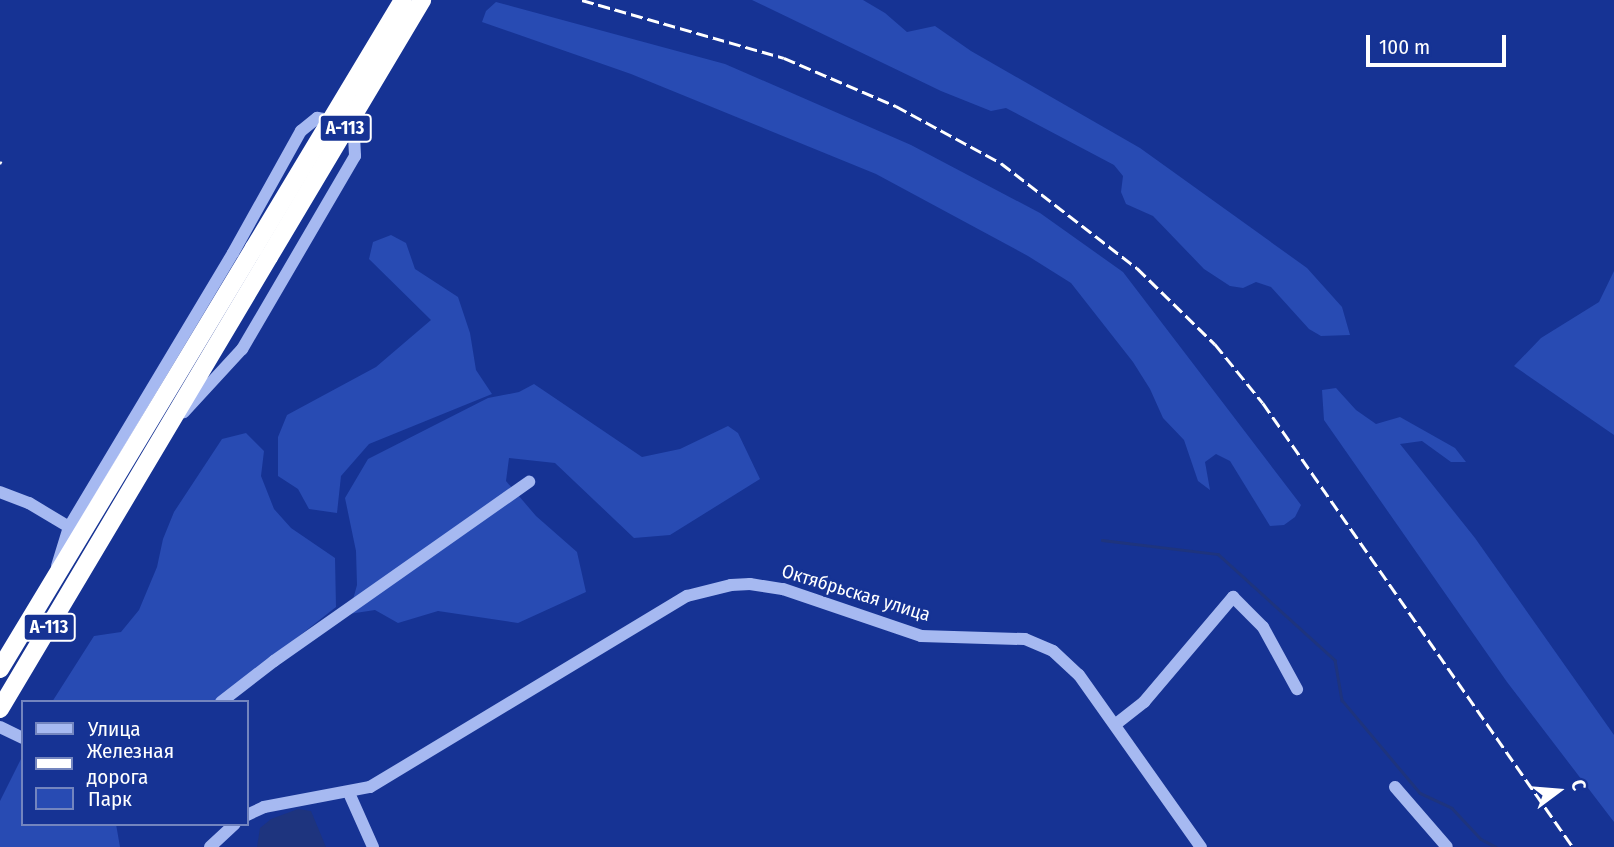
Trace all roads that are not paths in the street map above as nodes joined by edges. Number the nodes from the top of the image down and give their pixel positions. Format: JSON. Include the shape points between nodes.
{"nodes":[{"id":1,"x":403,"y":0,"type":"edge"},
{"id":2,"x":422,"y":0,"type":"edge"},
{"id":3,"x":262,"y":252,"type":"junction"},
{"id":4,"x":198,"y":343,"type":"junction"},
{"id":5,"x":150,"y":392,"type":"junction"},
{"id":6,"x":144,"y":466,"type":"junction"},
{"id":7,"x":529,"y":482,"type":"dead end"},
{"id":8,"x":0,"y":492,"type":"edge"},
{"id":9,"x":69,"y":527,"type":"junction"},
{"id":10,"x":51,"y":587,"type":"junction"},
{"id":11,"x":18,"y":640,"type":"junction"},
{"id":12,"x":0,"y":656,"type":"edge"},
{"id":13,"x":0,"y":669,"type":"edge"},
{"id":14,"x":1297,"y":689,"type":"dead end"},
{"id":15,"x":225,"y":700,"type":"edge"},
{"id":16,"x":0,"y":709,"type":"edge"},
{"id":17,"x":1116,"y":724,"type":"junction"},
{"id":18,"x":0,"y":727,"type":"edge"},
{"id":19,"x":21,"y":737,"type":"edge"},
{"id":20,"x":1395,"y":787,"type":"dead end"},
{"id":21,"x":349,"y":793,"type":"junction"},
{"id":22,"x":248,"y":815,"type":"edge"},
{"id":23,"x":233,"y":826,"type":"edge"},
{"id":24,"x":210,"y":847,"type":"edge"},
{"id":25,"x":373,"y":847,"type":"edge"},
{"id":26,"x":1201,"y":847,"type":"edge"},
{"id":27,"x":1447,"y":847,"type":"edge"}],
"edges":[{"from":1,"to":3,"type":"highway","number":"А-113","bridge":true},
{"from":2,"to":3,"type":"highway","number":"А-113","bridge":true},
{"from":3,"to":4,"type":"highway","number":"А-113"},
{"from":3,"to":6,"type":"highway","number":"А-113"},
{"from":4,"to":5,"type":"street"},
{"from":4,"to":10,"type":"highway","number":"А-113"},
{"from":5,"to":6,"type":"street","via":[[306,125],[323,117],[344,125],[356,143],[355,156],[256,328]]},
{"from":5,"to":9,"type":"street"},
{"from":6,"to":16,"type":"highway","number":"А-113"},
{"from":7,"to":15,"type":"street"},
{"from":8,"to":9,"type":"street"},
{"from":9,"to":10,"type":"street"},
{"from":10,"to":11,"type":"highway","number":"А-113"},
{"from":11,"to":12,"type":"highway"},
{"from":11,"to":13,"type":"highway","number":"А-113"},
{"from":14,"to":17,"type":"street","via":[[1263,627],[1233,597],[1144,702]]},
{"from":17,"to":21,"type":"street","name":"Октябрьская улица","via":[[1079,675],[1053,651],[1025,639],[921,636],[783,589],[730,585],[687,596],[370,787]]},
{"from":17,"to":26,"type":"street","name":"Октябрьская улица"},
{"from":18,"to":19,"type":"street"},
{"from":20,"to":27,"type":"street"},
{"from":21,"to":22,"type":"street","name":"Октябрьская улица","via":[[264,807]]},
{"from":21,"to":25,"type":"street"},
{"from":23,"to":24,"type":"street"}]}
